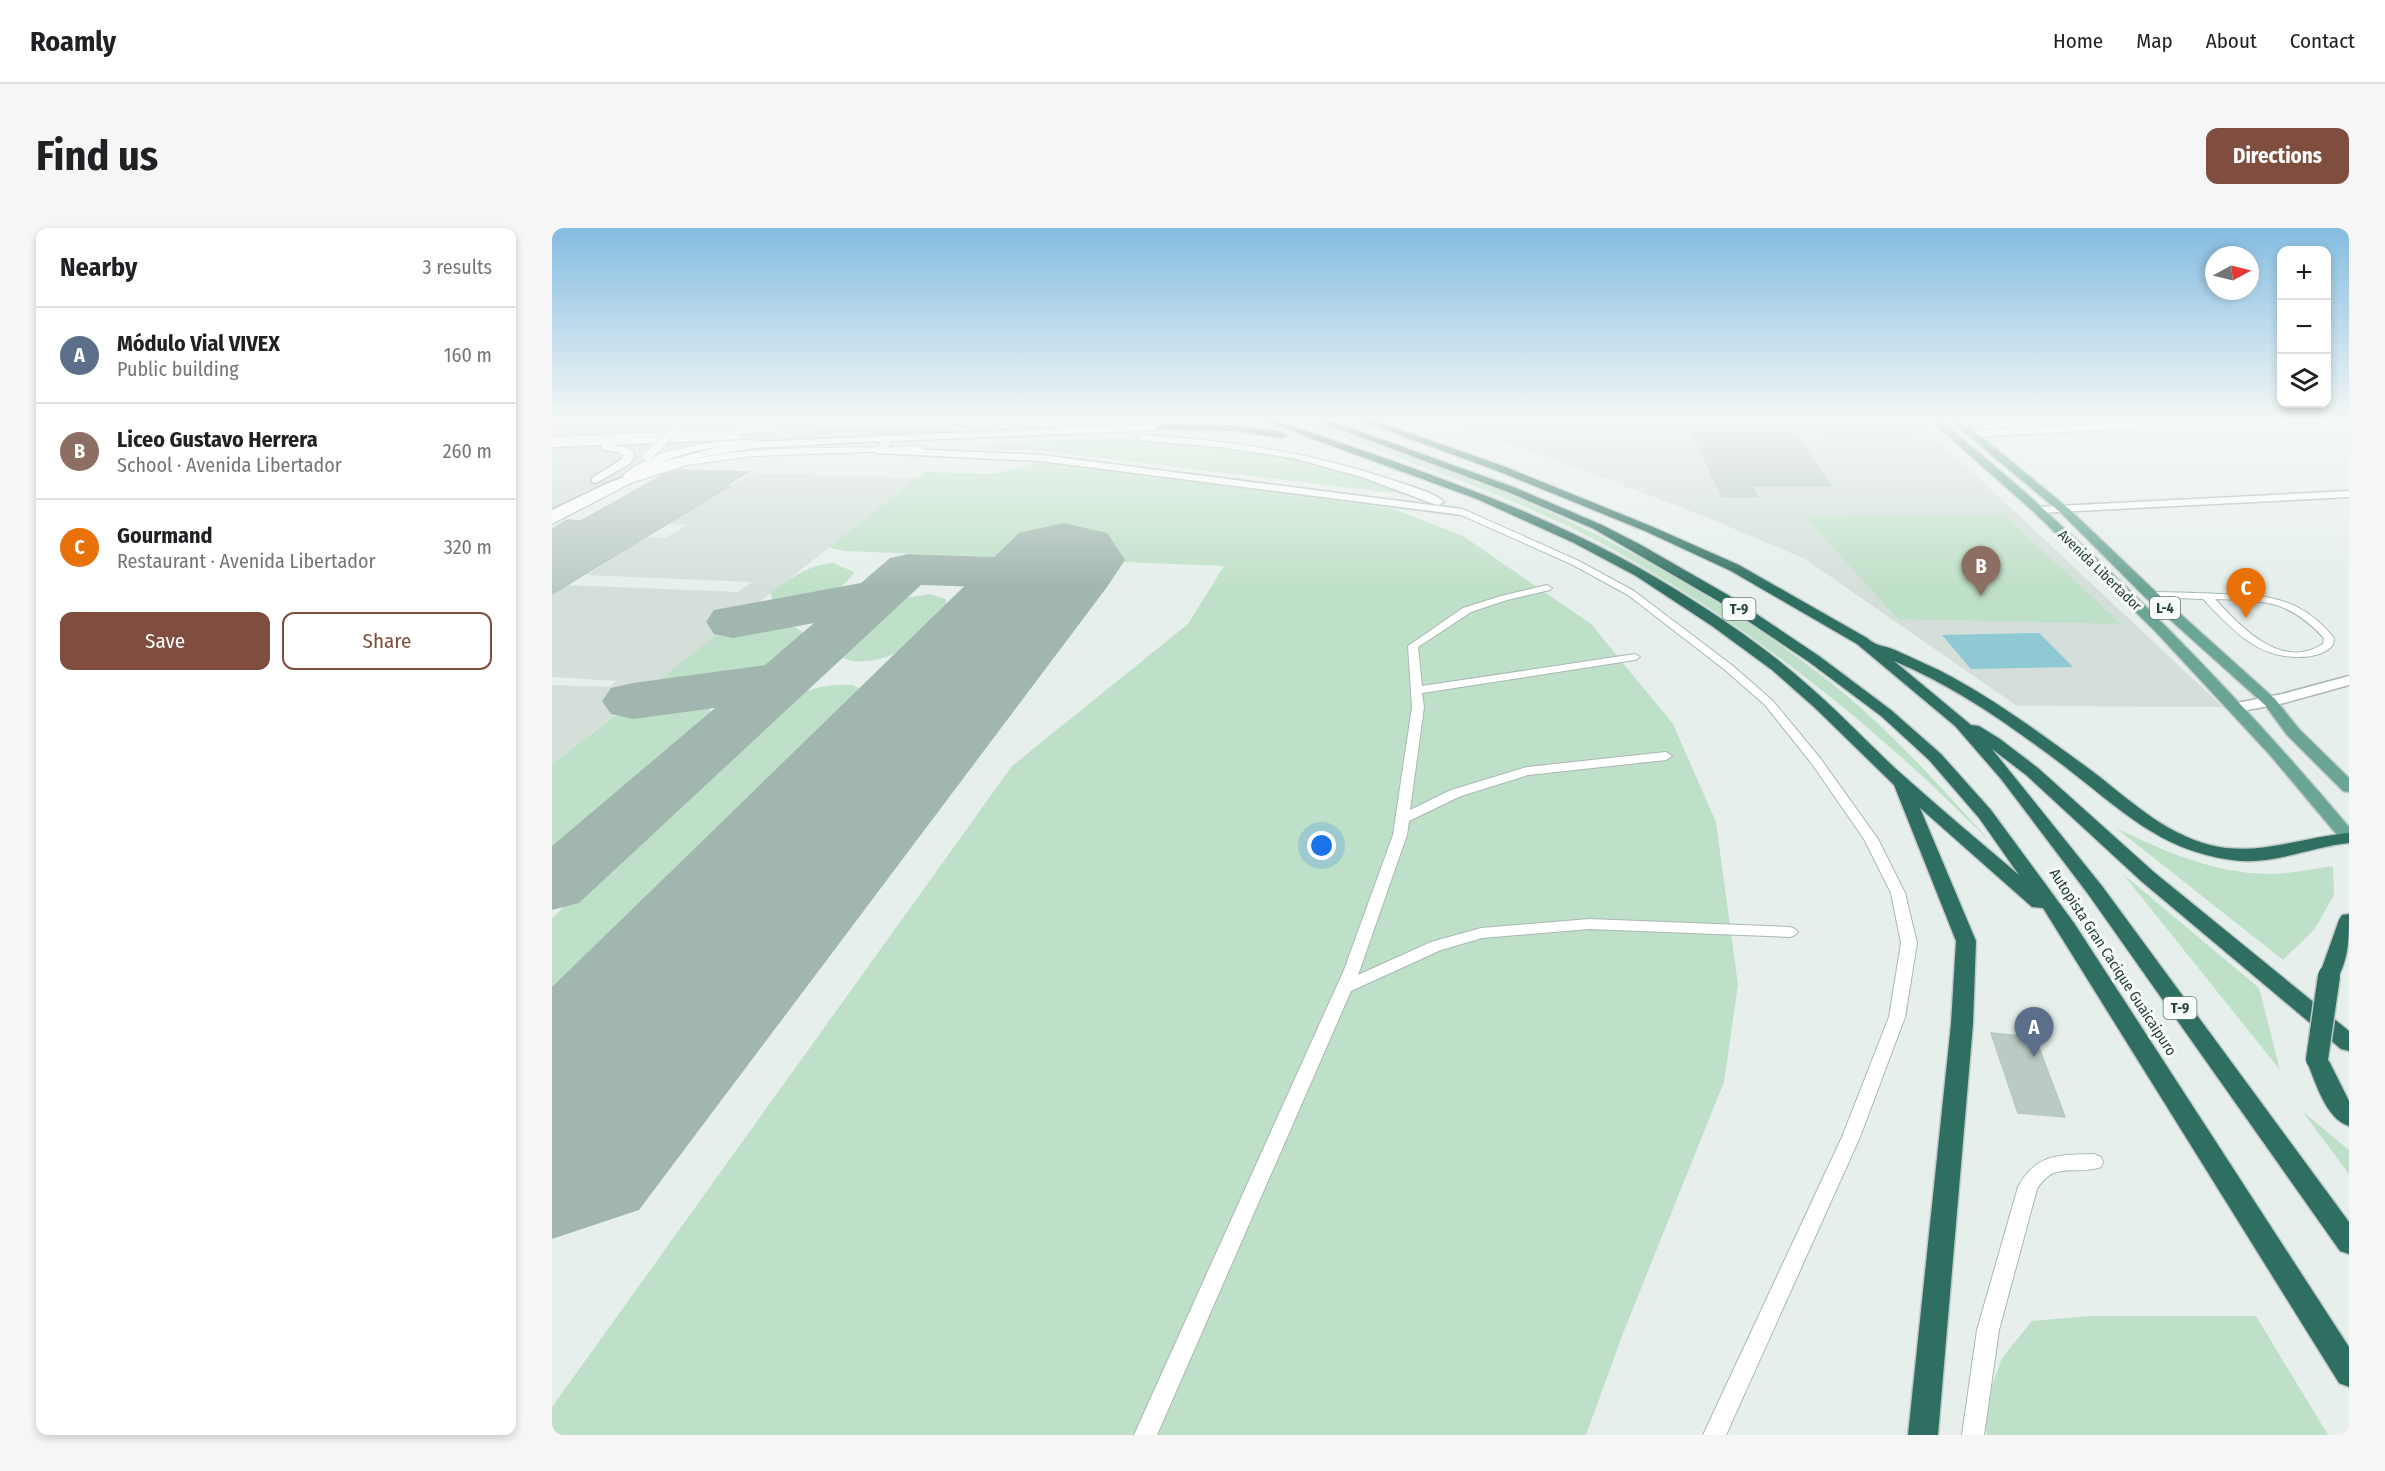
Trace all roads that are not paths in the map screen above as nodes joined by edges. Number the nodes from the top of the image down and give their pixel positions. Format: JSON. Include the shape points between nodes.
{"nodes":[{"id":1,"x":602,"y":476,"type":"edge"},
{"id":2,"x":627,"y":476,"type":"edge"},
{"id":3,"x":631,"y":476,"type":"edge"},
{"id":4,"x":644,"y":476,"type":"edge"},
{"id":5,"x":1189,"y":476,"type":"edge"},
{"id":6,"x":1374,"y":476,"type":"edge"},
{"id":7,"x":1427,"y":476,"type":"edge"},
{"id":8,"x":1474,"y":476,"type":"edge"},
{"id":9,"x":1520,"y":476,"type":"edge"},
{"id":10,"x":1999,"y":476,"type":"edge"},
{"id":11,"x":2022,"y":476,"type":"edge"},
{"id":12,"x":619,"y":481,"type":"junction"},
{"id":13,"x":2349,"y":494,"type":"edge"},
{"id":14,"x":552,"y":504,"type":"edge"},
{"id":15,"x":2038,"y":510,"type":"junction"},
{"id":16,"x":2064,"y":510,"type":"junction"},
{"id":17,"x":1462,"y":513,"type":"junction"},
{"id":18,"x":552,"y":515,"type":"edge"},
{"id":19,"x":552,"y":521,"type":"edge"},
{"id":20,"x":1547,"y":588,"type":"dead end"},
{"id":21,"x":2151,"y":595,"type":"junction"},
{"id":22,"x":2206,"y":596,"type":"junction"},
{"id":23,"x":1862,"y":641,"type":"junction"},
{"id":24,"x":1635,"y":657,"type":"dead end"},
{"id":25,"x":2349,"y":680,"type":"edge"},
{"id":26,"x":1417,"y":690,"type":"junction"},
{"id":27,"x":2270,"y":702,"type":"junction"},
{"id":28,"x":2237,"y":707,"type":"junction"},
{"id":29,"x":1961,"y":723,"type":"junction"},
{"id":30,"x":1666,"y":756,"type":"dead end"},
{"id":31,"x":1902,"y":783,"type":"junction"},
{"id":32,"x":2349,"y":787,"type":"edge"},
{"id":33,"x":1402,"y":819,"type":"junction"},
{"id":34,"x":2349,"y":838,"type":"edge"},
{"id":35,"x":2349,"y":920,"type":"edge"},
{"id":36,"x":2067,"y":928,"type":"junction"},
{"id":37,"x":1790,"y":932,"type":"dead end"},
{"id":38,"x":1345,"y":987,"type":"junction"},
{"id":39,"x":2296,"y":999,"type":"junction"},
{"id":40,"x":2349,"y":1031,"type":"edge"},
{"id":41,"x":2349,"y":1043,"type":"edge"},
{"id":42,"x":2349,"y":1117,"type":"edge"},
{"id":43,"x":2094,"y":1162,"type":"dead end"},
{"id":44,"x":2349,"y":1243,"type":"edge"},
{"id":45,"x":2349,"y":1373,"type":"edge"},
{"id":46,"x":1145,"y":1435,"type":"edge"},
{"id":47,"x":1714,"y":1435,"type":"edge"},
{"id":48,"x":1923,"y":1435,"type":"edge"},
{"id":49,"x":1973,"y":1435,"type":"edge"}],
"edges":[{"from":1,"to":14,"type":"street"},
{"from":2,"to":12,"type":"lane"},
{"from":3,"to":12,"type":"street"},
{"from":4,"to":19,"type":"lane"},
{"from":5,"to":17,"type":"street"},
{"from":6,"to":17,"type":"street"},
{"from":7,"to":31,"type":"highway","via":[[1542,523],[1670,591],[1791,678]]},
{"from":8,"to":36,"type":"highway","name":"Autopista Gran Cacique Guaicaipuro","number":"T-9","via":[[1598,527],[1723,598],[1886,714],[1935,757],[1984,814]]},
{"from":9,"to":23,"type":"highway","name":"Autopista Gran Cacique Guaicaipuro","number":"T-9","via":[[1735,568]]},
{"from":10,"to":15,"type":"main road","name":"Avenida Libertador","number":"L-4"},
{"from":11,"to":16,"type":"main road","name":"Avenida Libertador","number":"L-4"},
{"from":12,"to":18,"type":"street"},
{"from":13,"to":16,"type":"street"},
{"from":15,"to":16,"type":"street"},
{"from":15,"to":28,"type":"main road","name":"Avenida Libertador","number":"L-4"},
{"from":16,"to":21,"type":"main road","name":"Avenida Libertador","number":"L-4"},
{"from":17,"to":47,"type":"lane","via":[[1576,562],[1631,593],[1737,675],[1769,703],[1816,761],[1871,839],[1898,893],[1909,943],[1897,1017],[1851,1137]]},
{"from":20,"to":26,"type":"lane","via":[[1467,610],[1413,646]]},
{"from":21,"to":22,"type":"lane"},
{"from":21,"to":27,"type":"main road","name":"Avenida Libertador","number":"L-4"},
{"from":22,"to":22,"type":"lane","via":[[2251,642],[2266,650],[2283,655],[2310,654],[2328,645],[2329,638],[2313,621],[2287,604]]},
{"from":23,"to":29,"type":"highway","name":"Autopista Gran Cacique Guaicaipuro","number":"T-9"},
{"from":23,"to":34,"type":"highway","via":[[1931,672],[1976,698],[2071,764],[2146,824],[2191,847],[2262,856],[2288,852],[2324,839]]},
{"from":24,"to":26,"type":"lane"},
{"from":25,"to":27,"type":"street"},
{"from":26,"to":33,"type":"lane"},
{"from":27,"to":28,"type":"street"},
{"from":27,"to":32,"type":"main road","name":"Avenida Libertador","number":"L-4","via":[[2293,732]]},
{"from":28,"to":34,"type":"main road","name":"Avenida Libertador","number":"L-4"},
{"from":29,"to":39,"type":"highway","via":[[2028,766],[2120,853]]},
{"from":29,"to":44,"type":"highway","name":"Autopista Gran Cacique Guaicaipuro","number":"T-9","via":[[2007,775],[2095,890]]},
{"from":30,"to":33,"type":"lane","via":[[1527,771],[1456,793]]},
{"from":31,"to":36,"type":"highway"},
{"from":31,"to":48,"type":"highway","via":[[1966,942],[1962,1024]]},
{"from":33,"to":38,"type":"lane","via":[[1400,835]]},
{"from":35,"to":42,"type":"highway","bridge":true,"via":[[2329,976],[2317,1059],[2338,1104]]},
{"from":36,"to":45,"type":"highway","name":"Autopista Gran Cacique Guaicaipuro","number":"T-9"},
{"from":37,"to":38,"type":"lane","via":[[1589,924],[1481,933],[1436,946]]},
{"from":38,"to":46,"type":"lane"},
{"from":39,"to":40,"type":"highway"},
{"from":39,"to":41,"type":"highway"},
{"from":43,"to":49,"type":"lane","via":[[2049,1164],[2036,1172],[2028,1187],[1988,1330]]}]}
